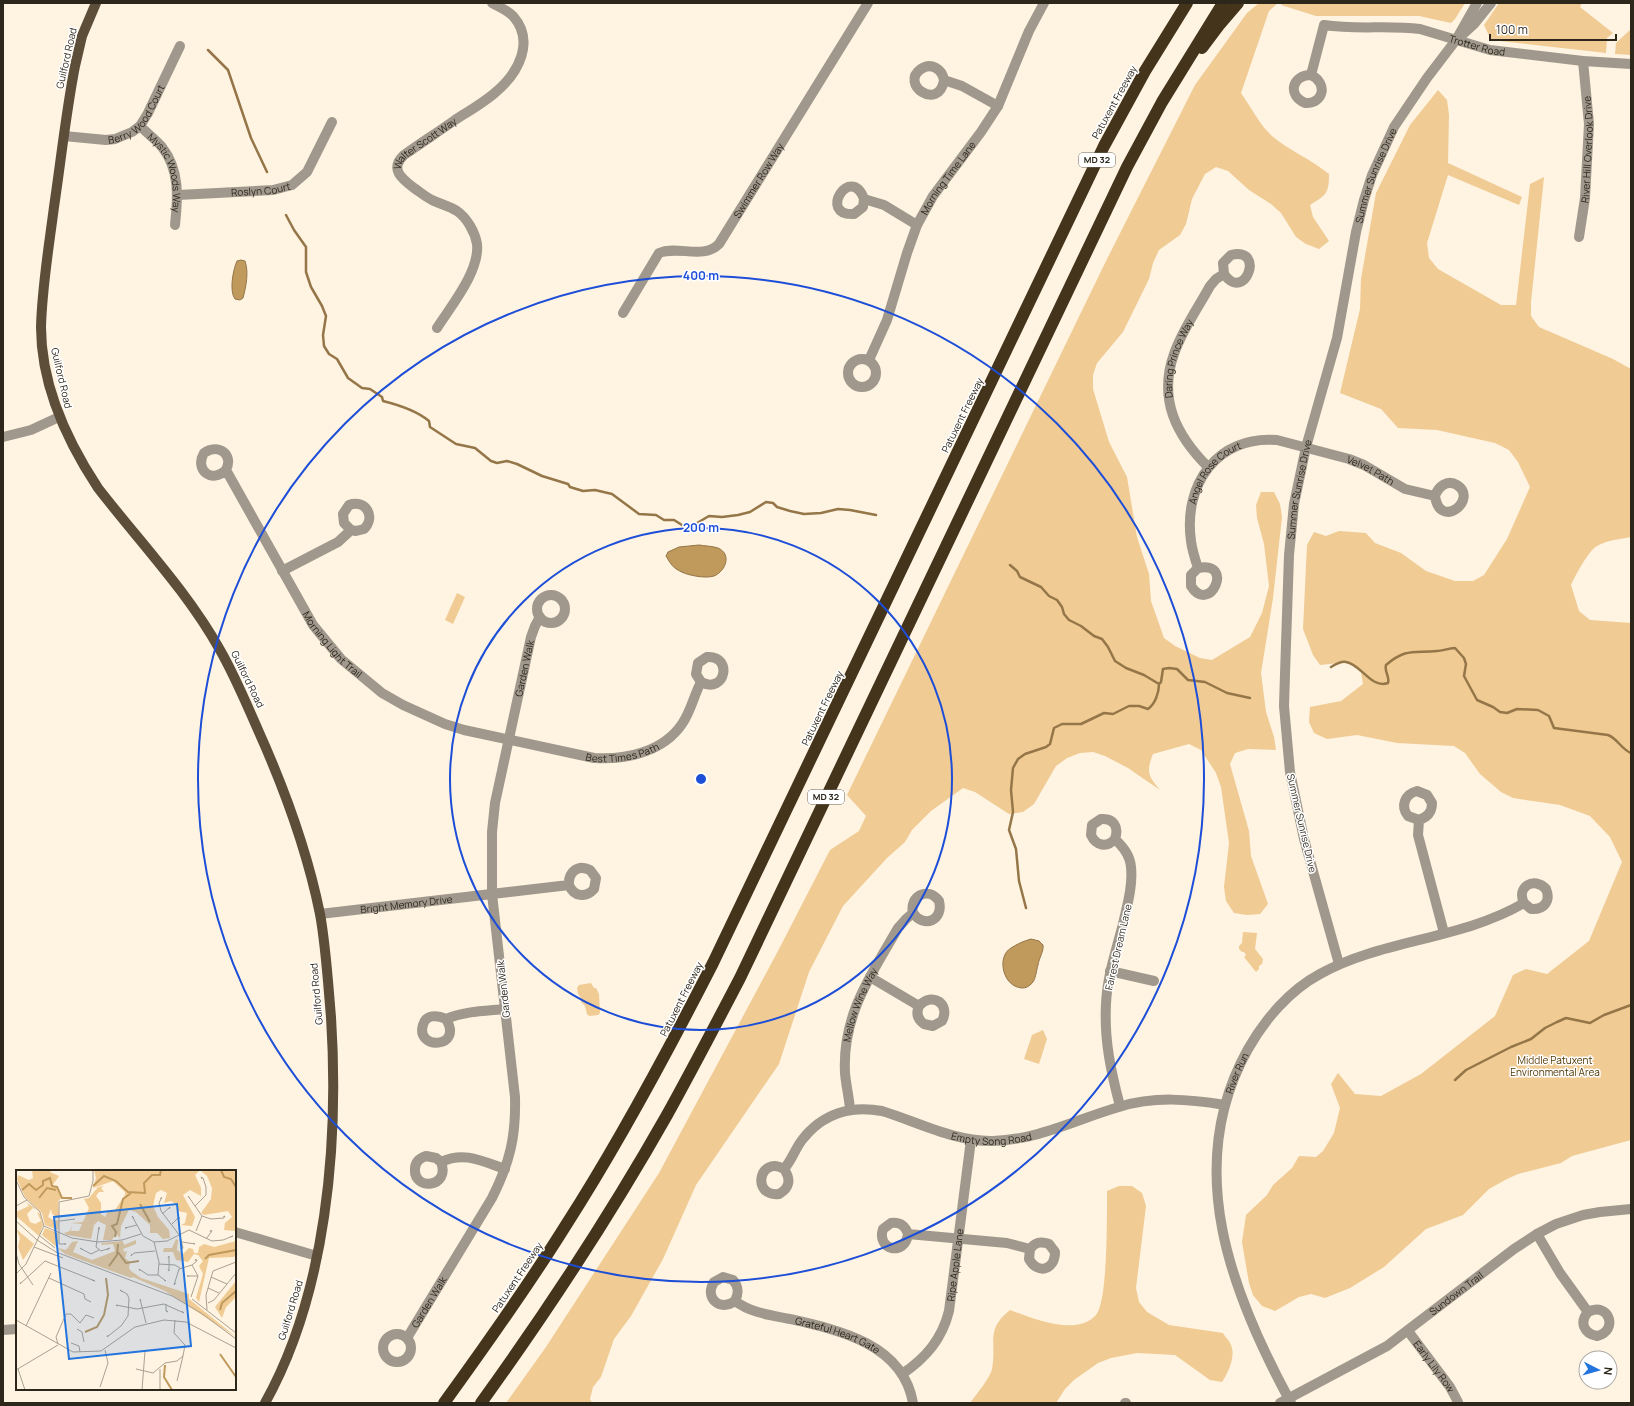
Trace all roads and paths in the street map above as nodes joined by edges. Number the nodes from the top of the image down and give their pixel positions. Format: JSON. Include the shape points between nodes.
{"nodes":[{"id":1,"x":96,"y":3,"type":"edge"},
{"id":2,"x":492,"y":3,"type":"edge"},
{"id":3,"x":868,"y":3,"type":"edge"},
{"id":4,"x":1044,"y":3,"type":"edge"},
{"id":5,"x":1180,"y":3,"type":"edge"},
{"id":6,"x":1187,"y":3,"type":"edge"},
{"id":7,"x":1222,"y":3,"type":"edge"},
{"id":8,"x":1238,"y":3,"type":"edge"},
{"id":9,"x":1477,"y":3,"type":"edge"},
{"id":10,"x":1491,"y":3,"type":"edge"},
{"id":11,"x":1456,"y":40,"type":"junction"},
{"id":12,"x":180,"y":46,"type":"dead end"},
{"id":13,"x":1584,"y":61,"type":"junction"},
{"id":14,"x":1631,"y":64,"type":"edge"},
{"id":15,"x":1145,"y":71,"type":"junction"},
{"id":16,"x":1311,"y":76,"type":"dead end"},
{"id":17,"x":944,"y":80,"type":"dead end"},
{"id":18,"x":998,"y":106,"type":"junction"},
{"id":19,"x":332,"y":122,"type":"dead end"},
{"id":20,"x":140,"y":126,"type":"junction"},
{"id":21,"x":64,"y":136,"type":"junction"},
{"id":22,"x":1127,"y":168,"type":"junction"},
{"id":23,"x":178,"y":195,"type":"junction"},
{"id":24,"x":864,"y":199,"type":"dead end"},
{"id":25,"x":917,"y":224,"type":"junction"},
{"id":26,"x":175,"y":225,"type":"dead end"},
{"id":27,"x":1578,"y":237,"type":"dead end"},
{"id":28,"x":1224,"y":274,"type":"dead end"},
{"id":29,"x":623,"y":313,"type":"dead end"},
{"id":30,"x":437,"y":328,"type":"dead end"},
{"id":31,"x":869,"y":360,"type":"dead end"},
{"id":32,"x":59,"y":417,"type":"junction"},
{"id":33,"x":3,"y":437,"type":"edge"},
{"id":34,"x":1306,"y":447,"type":"junction"},
{"id":35,"x":1208,"y":467,"type":"junction"},
{"id":36,"x":226,"y":470,"type":"dead end"},
{"id":37,"x":1435,"y":496,"type":"dead end"},
{"id":38,"x":351,"y":530,"type":"dead end"},
{"id":39,"x":1198,"y":568,"type":"dead end"},
{"id":40,"x":282,"y":571,"type":"junction"},
{"id":41,"x":540,"y":617,"type":"dead end"},
{"id":42,"x":701,"y":682,"type":"dead end"},
{"id":43,"x":509,"y":740,"type":"junction"},
{"id":44,"x":1419,"y":820,"type":"dead end"},
{"id":45,"x":1115,"y":839,"type":"dead end"},
{"id":46,"x":569,"y":885,"type":"dead end"},
{"id":47,"x":492,"y":894,"type":"junction"},
{"id":48,"x":1524,"y":903,"type":"dead end"},
{"id":49,"x":913,"y":913,"type":"dead end"},
{"id":50,"x":320,"y":914,"type":"junction"},
{"id":51,"x":1444,"y":933,"type":"junction"},
{"id":52,"x":1339,"y":964,"type":"junction"},
{"id":53,"x":1110,"y":971,"type":"junction"},
{"id":54,"x":870,"y":978,"type":"junction"},
{"id":55,"x":1154,"y":981,"type":"dead end"},
{"id":56,"x":919,"y":1006,"type":"dead end"},
{"id":57,"x":505,"y":1009,"type":"junction"},
{"id":58,"x":446,"y":1019,"type":"dead end"},
{"id":59,"x":1225,"y":1105,"type":"junction"},
{"id":60,"x":1120,"y":1106,"type":"junction"},
{"id":61,"x":850,"y":1110,"type":"junction"},
{"id":62,"x":971,"y":1140,"type":"junction"},
{"id":63,"x":441,"y":1162,"type":"dead end"},
{"id":64,"x":505,"y":1169,"type":"junction"},
{"id":65,"x":784,"y":1169,"type":"dead end"},
{"id":66,"x":1631,"y":1209,"type":"edge"},
{"id":67,"x":236,"y":1232,"type":"edge"},
{"id":68,"x":908,"y":1234,"type":"dead end"},
{"id":69,"x":1537,"y":1234,"type":"junction"},
{"id":70,"x":958,"y":1238,"type":"junction"},
{"id":71,"x":1030,"y":1249,"type":"dead end"},
{"id":72,"x":317,"y":1256,"type":"junction"},
{"id":73,"x":735,"y":1301,"type":"dead end"},
{"id":74,"x":1588,"y":1312,"type":"dead end"},
{"id":75,"x":3,"y":1330,"type":"edge"},
{"id":76,"x":16,"y":1330,"type":"edge"},
{"id":77,"x":1408,"y":1331,"type":"junction"},
{"id":78,"x":407,"y":1338,"type":"dead end"},
{"id":79,"x":902,"y":1374,"type":"junction"},
{"id":80,"x":1286,"y":1402,"type":"edge"},
{"id":81,"x":265,"y":1403,"type":"edge"},
{"id":82,"x":444,"y":1403,"type":"edge"},
{"id":83,"x":482,"y":1403,"type":"edge"},
{"id":84,"x":913,"y":1403,"type":"edge"},
{"id":85,"x":1457,"y":1403,"type":"edge"},
{"id":86,"x":1465,"y":1403,"type":"edge"}],
"edges":[{"from":1,"to":21,"type":"main road","name":"Guilford Road","via":[[78,51]]},
{"from":2,"to":30,"type":"street","name":"Walter Scott Way","via":[[513,16],[522,31],[524,42],[521,62],[497,91],[404,154],[398,163],[402,178],[428,198],[464,217],[477,244],[472,273]]},
{"from":3,"to":29,"type":"street","name":"Swimmer Row Way","via":[[719,244],[708,251],[672,250],[659,253]]},
{"from":4,"to":18,"type":"street","name":"Morning Time Lane","via":[[1029,31]]},
{"from":5,"to":15,"type":"highway"},
{"from":6,"to":15,"type":"highway","name":"Patuxent Freeway","number":"MD 32"},
{"from":7,"to":22,"type":"highway","number":"MD 32","via":[[1162,102]]},
{"from":8,"to":22,"type":"highway","via":[[1204,46]]},
{"from":9,"to":11,"type":"street","name":"Summer Sunrise Drive"},
{"from":10,"to":11,"type":"street","name":"Summer Sunrise Drive","via":[[1474,24]]},
{"from":11,"to":13,"type":"street","name":"Trotter Road","via":[[1490,50]]},
{"from":11,"to":16,"type":"street","name":"Trotter Road","via":[[1415,29],[1354,29],[1324,25]]},
{"from":11,"to":34,"type":"street","name":"Summer Sunrise Drive","via":[[1398,121],[1372,175],[1356,232],[1337,338]]},
{"from":12,"to":20,"type":"street","name":"Berry Wood Court"},
{"from":13,"to":14,"type":"street","name":"Trotter Road"},
{"from":13,"to":27,"type":"street","name":"River Hill Overlook Drive","via":[[1589,124],[1585,198]]},
{"from":15,"to":82,"type":"highway","name":"Patuxent Freeway","number":"MD 32","via":[[1104,146],[679,1030],[567,1225]]},
{"from":17,"to":18,"type":"street","via":[[962,86]]},
{"from":18,"to":25,"type":"street","name":"Morning Time Lane","via":[[933,196]]},
{"from":19,"to":23,"type":"street","name":"Roslyn Court","via":[[307,172],[292,185],[273,190]]},
{"from":20,"to":21,"type":"street","name":"Berry Wood Court","via":[[115,139],[95,140]]},
{"from":20,"to":23,"type":"street","name":"Mystic Woods Way","via":[[168,156]]},
{"from":21,"to":32,"type":"main road","name":"Guilford Road","via":[[41,328],[48,375]]},
{"from":22,"to":83,"type":"highway","number":"MD 32","via":[[740,978],[656,1134],[592,1240]]},
{"from":23,"to":26,"type":"street","name":"Mystic Woods Way"},
{"from":24,"to":25,"type":"street","via":[[884,206]]},
{"from":25,"to":31,"type":"street","name":"Morning Time Lane","via":[[887,320]]},
{"from":28,"to":35,"type":"street","name":"Daring Prince Way","via":[[1210,286],[1178,345],[1168,378],[1170,407],[1180,432],[1194,453]]},
{"from":32,"to":33,"type":"street","via":[[31,430]]},
{"from":32,"to":50,"type":"main road","name":"Guilford Road","via":[[91,477],[198,614],[231,670],[283,788],[299,833]]},
{"from":34,"to":35,"type":"street","name":"Angel Rose Court","via":[[1278,440],[1254,441],[1226,451]]},
{"from":34,"to":37,"type":"street","name":"Velvet Path","via":[[1364,465],[1405,489]]},
{"from":34,"to":52,"type":"street","name":"Summer Sunrise Drive","via":[[1291,531],[1284,706],[1295,802]]},
{"from":35,"to":39,"type":"street","name":"Angel Rose Court","via":[[1198,485],[1191,512],[1191,541]]},
{"from":36,"to":40,"type":"street","name":"Morning Light Trail"},
{"from":38,"to":40,"type":"street","via":[[338,542]]},
{"from":40,"to":43,"type":"street","name":"Morning Light Trail","via":[[313,625],[326,641],[342,659],[382,693],[445,724]]},
{"from":41,"to":43,"type":"street","name":"Garden Walk","via":[[531,637]]},
{"from":42,"to":43,"type":"street","name":"Best Times Path","via":[[689,712],[672,735],[658,745],[635,755],[608,759],[594,758]]},
{"from":43,"to":47,"type":"street","name":"Garden Walk","via":[[495,803],[492,832]]},
{"from":44,"to":51,"type":"street","via":[[1418,835]]},
{"from":45,"to":53,"type":"street","name":"Fairest Dream Lane","via":[[1126,851],[1131,868],[1131,880]]},
{"from":46,"to":47,"type":"street","name":"Bright Memory Drive"},
{"from":47,"to":50,"type":"street","name":"Bright Memory Drive"},
{"from":47,"to":57,"type":"street","name":"Garden Walk"},
{"from":48,"to":51,"type":"street","name":"River Run","via":[[1495,918]]},
{"from":49,"to":54,"type":"street","name":"Mellow Wine Way","via":[[898,928]]},
{"from":50,"to":72,"type":"main road","name":"Guilford Road","via":[[329,994],[334,1110],[329,1171]]},
{"from":51,"to":52,"type":"street","name":"River Run"},
{"from":52,"to":59,"type":"street","name":"River Run","via":[[1313,978],[1293,993],[1264,1024],[1244,1057]]},
{"from":53,"to":55,"type":"street"},
{"from":53,"to":60,"type":"street","name":"Fairest Dream Lane","via":[[1106,1000],[1106,1039],[1110,1070]]},
{"from":54,"to":56,"type":"street"},
{"from":54,"to":61,"type":"street","name":"Mellow Wine Way","via":[[859,997],[848,1033],[846,1073]]},
{"from":57,"to":58,"type":"street","via":[[464,1013]]},
{"from":57,"to":64,"type":"street","name":"Garden Walk","via":[[515,1097],[514,1142]]},
{"from":59,"to":60,"type":"street","name":"Empty Song Road","via":[[1172,1099]]},
{"from":59,"to":80,"type":"street","name":"River Run","via":[[1219,1134],[1216,1176],[1222,1228],[1238,1289]]},
{"from":60,"to":62,"type":"street","name":"Empty Song Road","via":[[1031,1137],[1001,1141]]},
{"from":61,"to":62,"type":"street","name":"Empty Song Road","via":[[882,1111]]},
{"from":61,"to":65,"type":"street","name":"Empty Song Road","via":[[829,1117],[813,1128],[801,1141]]},
{"from":62,"to":70,"type":"street","name":"Ripe Apple Lane"},
{"from":63,"to":64,"type":"street","via":[[450,1158],[467,1157]]},
{"from":64,"to":78,"type":"street","name":"Garden Walk","via":[[492,1198]]},
{"from":66,"to":69,"type":"street","name":"Sundown Trail","via":[[1583,1215]]},
{"from":67,"to":72,"type":"street"},
{"from":68,"to":70,"type":"street"},
{"from":69,"to":74,"type":"street","via":[[1560,1273]]},
{"from":69,"to":77,"type":"street","name":"Sundown Trail"},
{"from":70,"to":71,"type":"street","via":[[1007,1243]]},
{"from":70,"to":79,"type":"street","name":"Ripe Apple Lane","via":[[947,1322],[930,1352]]},
{"from":72,"to":81,"type":"main road","name":"Guilford Road","via":[[297,1333],[279,1378]]},
{"from":73,"to":79,"type":"street","name":"Grateful Heart Gate","via":[[753,1311],[828,1328],[857,1338],[888,1357]]},
{"from":75,"to":76,"type":"street"},
{"from":77,"to":80,"type":"street","name":"Sundown Trail","via":[[1368,1357]]},
{"from":77,"to":85,"type":"street","name":"Early Lily Row","via":[[1450,1387]]},
{"from":79,"to":84,"type":"street","name":"Grateful Heart Gate","via":[[909,1386]]},
{"from":85,"to":86,"type":"street","name":"Early Lily Row"}]}
